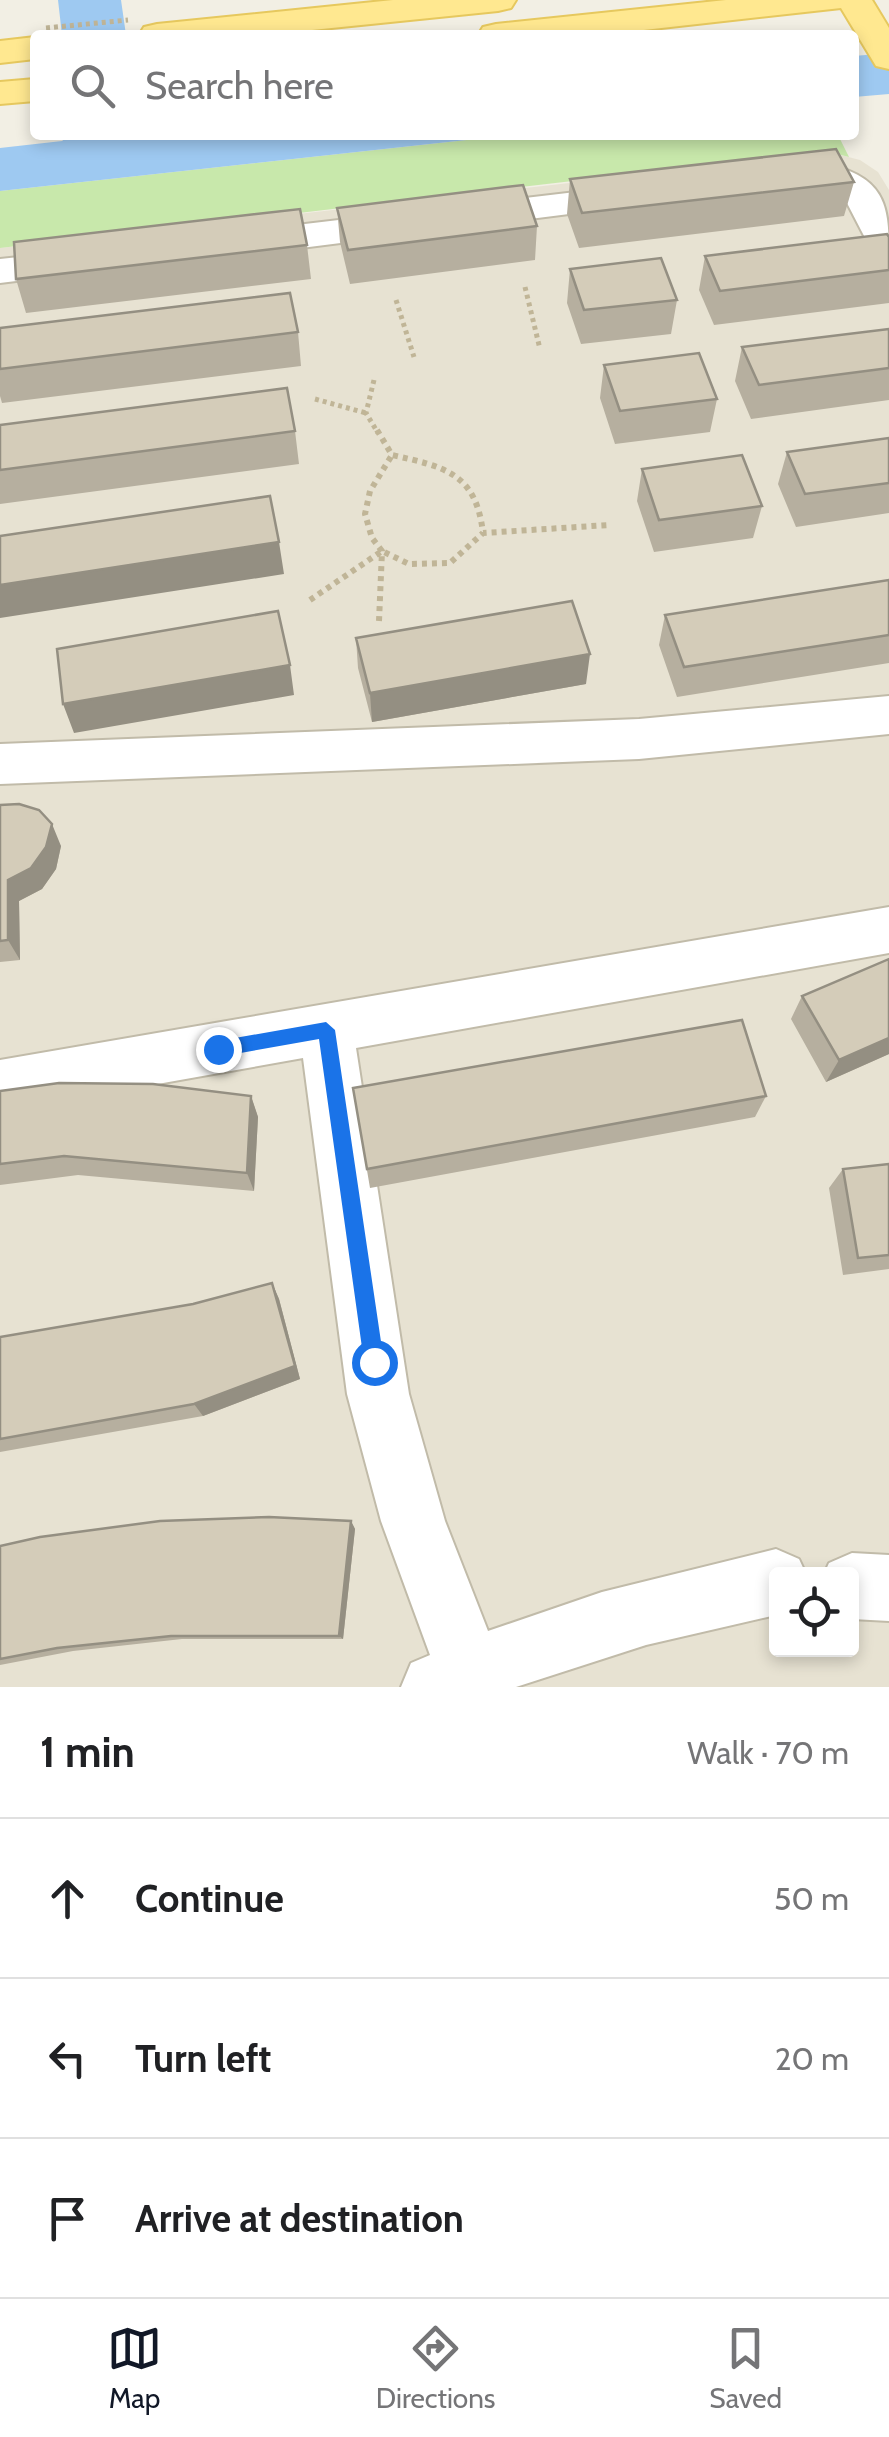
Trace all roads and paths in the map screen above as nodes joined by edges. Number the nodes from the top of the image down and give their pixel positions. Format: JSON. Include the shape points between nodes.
{"nodes":[{"id":1,"x":498,"y":0,"type":"edge"},
{"id":2,"x":828,"y":0,"type":"edge"},
{"id":3,"x":854,"y":0,"type":"edge"},
{"id":4,"x":144,"y":28,"type":"edge"},
{"id":5,"x":543,"y":30,"type":"edge"},
{"id":6,"x":30,"y":41,"type":"edge"},
{"id":7,"x":0,"y":52,"type":"edge"},
{"id":8,"x":886,"y":53,"type":"edge"},
{"id":9,"x":30,"y":91,"type":"edge"},
{"id":10,"x":0,"y":94,"type":"edge"},
{"id":11,"x":750,"y":182,"type":"edge"},
{"id":12,"x":672,"y":191,"type":"edge"},
{"id":13,"x":206,"y":248,"type":"edge"},
{"id":14,"x":889,"y":250,"type":"edge"},
{"id":15,"x":112,"y":258,"type":"edge"},
{"id":16,"x":0,"y":271,"type":"edge"},
{"id":17,"x":525,"y":287,"type":"dead end"},
{"id":18,"x":396,"y":300,"type":"dead end"},
{"id":19,"x":540,"y":348,"type":"dead end"},
{"id":20,"x":414,"y":357,"type":"dead end"},
{"id":21,"x":374,"y":380,"type":"dead end"},
{"id":22,"x":315,"y":399,"type":"dead end"},
{"id":23,"x":366,"y":414,"type":"junction"},
{"id":24,"x":392,"y":455,"type":"junction"},
{"id":25,"x":609,"y":525,"type":"dead end"},
{"id":26,"x":482,"y":533,"type":"junction"},
{"id":27,"x":382,"y":551,"type":"junction"},
{"id":28,"x":310,"y":600,"type":"dead end"},
{"id":29,"x":379,"y":621,"type":"dead end"},
{"id":30,"x":889,"y":715,"type":"edge"},
{"id":31,"x":0,"y":764,"type":"edge"},
{"id":32,"x":889,"y":930,"type":"edge"},
{"id":33,"x":326,"y":1030,"type":"junction"},
{"id":34,"x":0,"y":1086,"type":"edge"},
{"id":35,"x":769,"y":1584,"type":"edge"},
{"id":36,"x":859,"y":1586,"type":"edge"},
{"id":37,"x":889,"y":1588,"type":"edge"},
{"id":38,"x":453,"y":1679,"type":"edge"}],
"edges":[{"from":1,"to":4,"type":"main road"},
{"from":2,"to":5,"type":"main road"},
{"from":3,"to":8,"type":"main road"},
{"from":6,"to":7,"type":"main road"},
{"from":9,"to":10,"type":"main road"},
{"from":11,"to":14,"type":"street","via":[[828,172],[853,183]]},
{"from":12,"to":13,"type":"street"},
{"from":15,"to":16,"type":"street"},
{"from":17,"to":19,"type":"path"},
{"from":18,"to":20,"type":"path"},
{"from":21,"to":23,"type":"path"},
{"from":22,"to":23,"type":"path"},
{"from":23,"to":24,"type":"path"},
{"from":24,"to":26,"type":"path","via":[[448,469],[470,487],[482,508]]},
{"from":24,"to":27,"type":"path","via":[[368,495],[363,518]]},
{"from":25,"to":26,"type":"path"},
{"from":26,"to":27,"type":"path","via":[[450,563],[410,564]]},
{"from":27,"to":28,"type":"path"},
{"from":27,"to":29,"type":"path"},
{"from":30,"to":31,"type":"street","via":[[639,739]]},
{"from":32,"to":33,"type":"street"},
{"from":33,"to":34,"type":"street"},
{"from":33,"to":38,"type":"street","via":[[378,1394]]},
{"from":35,"to":38,"type":"street","via":[[675,1604]]},
{"from":36,"to":37,"type":"street"}]}
